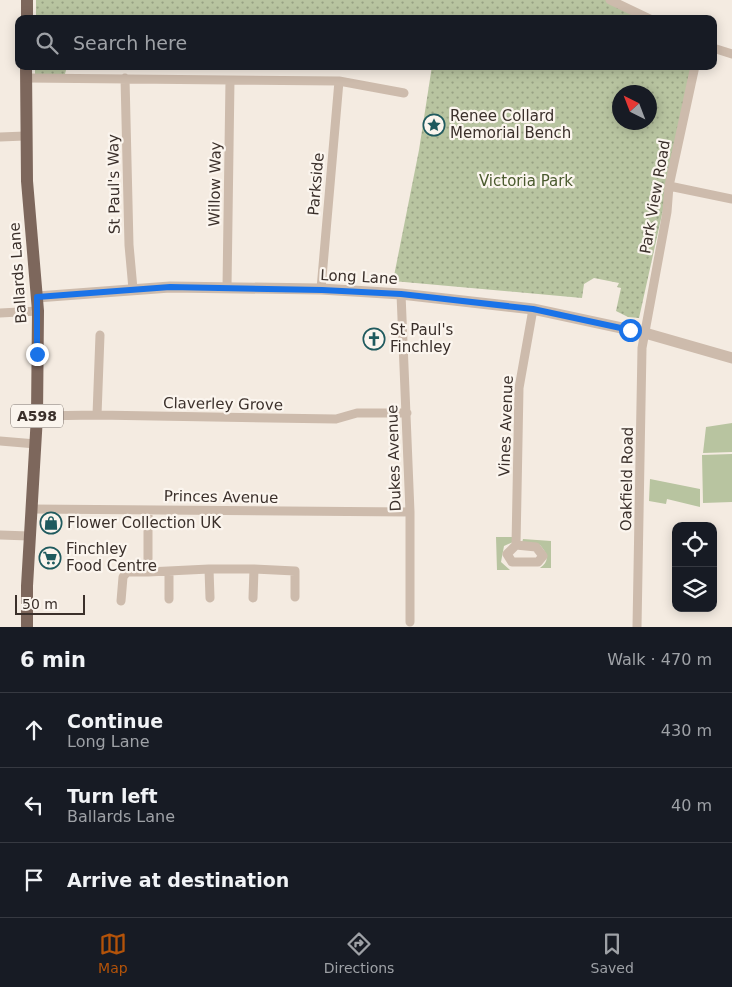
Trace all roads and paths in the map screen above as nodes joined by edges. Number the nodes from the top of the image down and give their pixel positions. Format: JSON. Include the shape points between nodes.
{"nodes":[{"id":1,"x":27,"y":0,"type":"edge"},
{"id":2,"x":610,"y":0,"type":"edge"},
{"id":3,"x":27,"y":15,"type":"edge"},
{"id":4,"x":642,"y":15,"type":"edge"},
{"id":5,"x":717,"y":49,"type":"edge"},
{"id":6,"x":732,"y":54,"type":"edge"},
{"id":7,"x":694,"y":70,"type":"edge"},
{"id":8,"x":26,"y":72,"type":"edge"},
{"id":9,"x":125,"y":78,"type":"junction"},
{"id":10,"x":230,"y":80,"type":"junction"},
{"id":11,"x":339,"y":81,"type":"junction"},
{"id":12,"x":404,"y":93,"type":"dead end"},
{"id":13,"x":25,"y":136,"type":"junction"},
{"id":14,"x":0,"y":137,"type":"edge"},
{"id":15,"x":669,"y":186,"type":"junction"},
{"id":16,"x":732,"y":199,"type":"edge"},
{"id":17,"x":227,"y":288,"type":"junction"},
{"id":18,"x":134,"y":289,"type":"junction"},
{"id":19,"x":322,"y":290,"type":"junction"},
{"id":20,"x":401,"y":294,"type":"junction"},
{"id":21,"x":37,"y":297,"type":"junction"},
{"id":22,"x":533,"y":309,"type":"junction"},
{"id":23,"x":38,"y":310,"type":"junction"},
{"id":24,"x":0,"y":314,"type":"edge"},
{"id":25,"x":645,"y":333,"type":"junction"},
{"id":26,"x":100,"y":335,"type":"dead end"},
{"id":27,"x":732,"y":358,"type":"edge"},
{"id":28,"x":407,"y":413,"type":"junction"},
{"id":29,"x":97,"y":415,"type":"junction"},
{"id":30,"x":37,"y":416,"type":"junction"},
{"id":31,"x":0,"y":441,"type":"edge"},
{"id":32,"x":36,"y":444,"type":"junction"},
{"id":33,"x":32,"y":510,"type":"junction"},
{"id":34,"x":148,"y":510,"type":"junction"},
{"id":35,"x":410,"y":512,"type":"junction"},
{"id":36,"x":0,"y":535,"type":"edge"},
{"id":37,"x":30,"y":536,"type":"junction"},
{"id":38,"x":516,"y":545,"type":"dead end"},
{"id":39,"x":209,"y":569,"type":"junction"},
{"id":40,"x":254,"y":569,"type":"junction"},
{"id":41,"x":148,"y":572,"type":"junction"},
{"id":42,"x":169,"y":572,"type":"junction"},
{"id":43,"x":295,"y":597,"type":"dead end"},
{"id":44,"x":210,"y":598,"type":"dead end"},
{"id":45,"x":253,"y":598,"type":"dead end"},
{"id":46,"x":169,"y":599,"type":"dead end"},
{"id":47,"x":121,"y":601,"type":"dead end"},
{"id":48,"x":410,"y":622,"type":"dead end"},
{"id":49,"x":27,"y":627,"type":"edge"},
{"id":50,"x":637,"y":627,"type":"edge"}],
"edges":[{"from":1,"to":3,"type":"main road"},
{"from":2,"to":4,"type":"street"},
{"from":5,"to":6,"type":"street"},
{"from":7,"to":15,"type":"street","name":"Park View Road"},
{"from":8,"to":9,"type":"street"},
{"from":8,"to":13,"type":"main road","name":"Ballards Lane","number":"A598"},
{"from":9,"to":10,"type":"street"},
{"from":9,"to":18,"type":"street","name":"St Paul's Way","via":[[129,245]]},
{"from":10,"to":11,"type":"street"},
{"from":10,"to":17,"type":"street","name":"Willow Way"},
{"from":11,"to":12,"type":"street"},
{"from":11,"to":19,"type":"street","name":"Parkside"},
{"from":13,"to":14,"type":"street"},
{"from":13,"to":21,"type":"main road","name":"Ballards Lane","number":"A598"},
{"from":15,"to":16,"type":"street"},
{"from":15,"to":25,"type":"street","name":"Park View Road"},
{"from":17,"to":18,"type":"street","name":"Long Lane"},
{"from":17,"to":19,"type":"street","name":"Long Lane"},
{"from":18,"to":21,"type":"street","name":"Long Lane"},
{"from":19,"to":20,"type":"street","name":"Long Lane"},
{"from":20,"to":22,"type":"street","name":"Long Lane"},
{"from":20,"to":28,"type":"street","name":"Dukes Avenue"},
{"from":21,"to":23,"type":"main road","name":"Ballards Lane","number":"A598"},
{"from":22,"to":25,"type":"street","name":"Long Lane"},
{"from":22,"to":38,"type":"street","name":"Vines Avenue","via":[[519,388]]},
{"from":23,"to":24,"type":"street"},
{"from":23,"to":30,"type":"main road","name":"Ballards Lane","number":"A598"},
{"from":25,"to":27,"type":"street","name":"Long Lane"},
{"from":25,"to":50,"type":"street","name":"Oakfield Road","via":[[642,348]]},
{"from":26,"to":29,"type":"street"},
{"from":28,"to":29,"type":"street","name":"Claverley Grove","via":[[357,413],[336,419]]},
{"from":28,"to":35,"type":"street","name":"Dukes Avenue"},
{"from":29,"to":30,"type":"street","name":"Claverley Grove"},
{"from":30,"to":32,"type":"main road","name":"Ballards Lane","number":"A598"},
{"from":31,"to":32,"type":"street"},
{"from":32,"to":33,"type":"main road","name":"Ballards Lane","number":"A598"},
{"from":33,"to":34,"type":"street","name":"Princes Avenue"},
{"from":33,"to":37,"type":"main road","name":"Ballards Lane","number":"A598"},
{"from":34,"to":35,"type":"street","name":"Princes Avenue"},
{"from":34,"to":41,"type":"street"},
{"from":35,"to":48,"type":"street","name":"Dukes Avenue"},
{"from":36,"to":37,"type":"street"},
{"from":37,"to":49,"type":"main road","name":"Ballards Lane","number":"A598"},
{"from":39,"to":40,"type":"street"},
{"from":39,"to":42,"type":"street"},
{"from":39,"to":44,"type":"street"},
{"from":40,"to":43,"type":"street","via":[[295,571]]},
{"from":40,"to":45,"type":"street"},
{"from":41,"to":42,"type":"street"},
{"from":41,"to":47,"type":"street","via":[[127,572],[123,576]]},
{"from":42,"to":46,"type":"street"}]}
